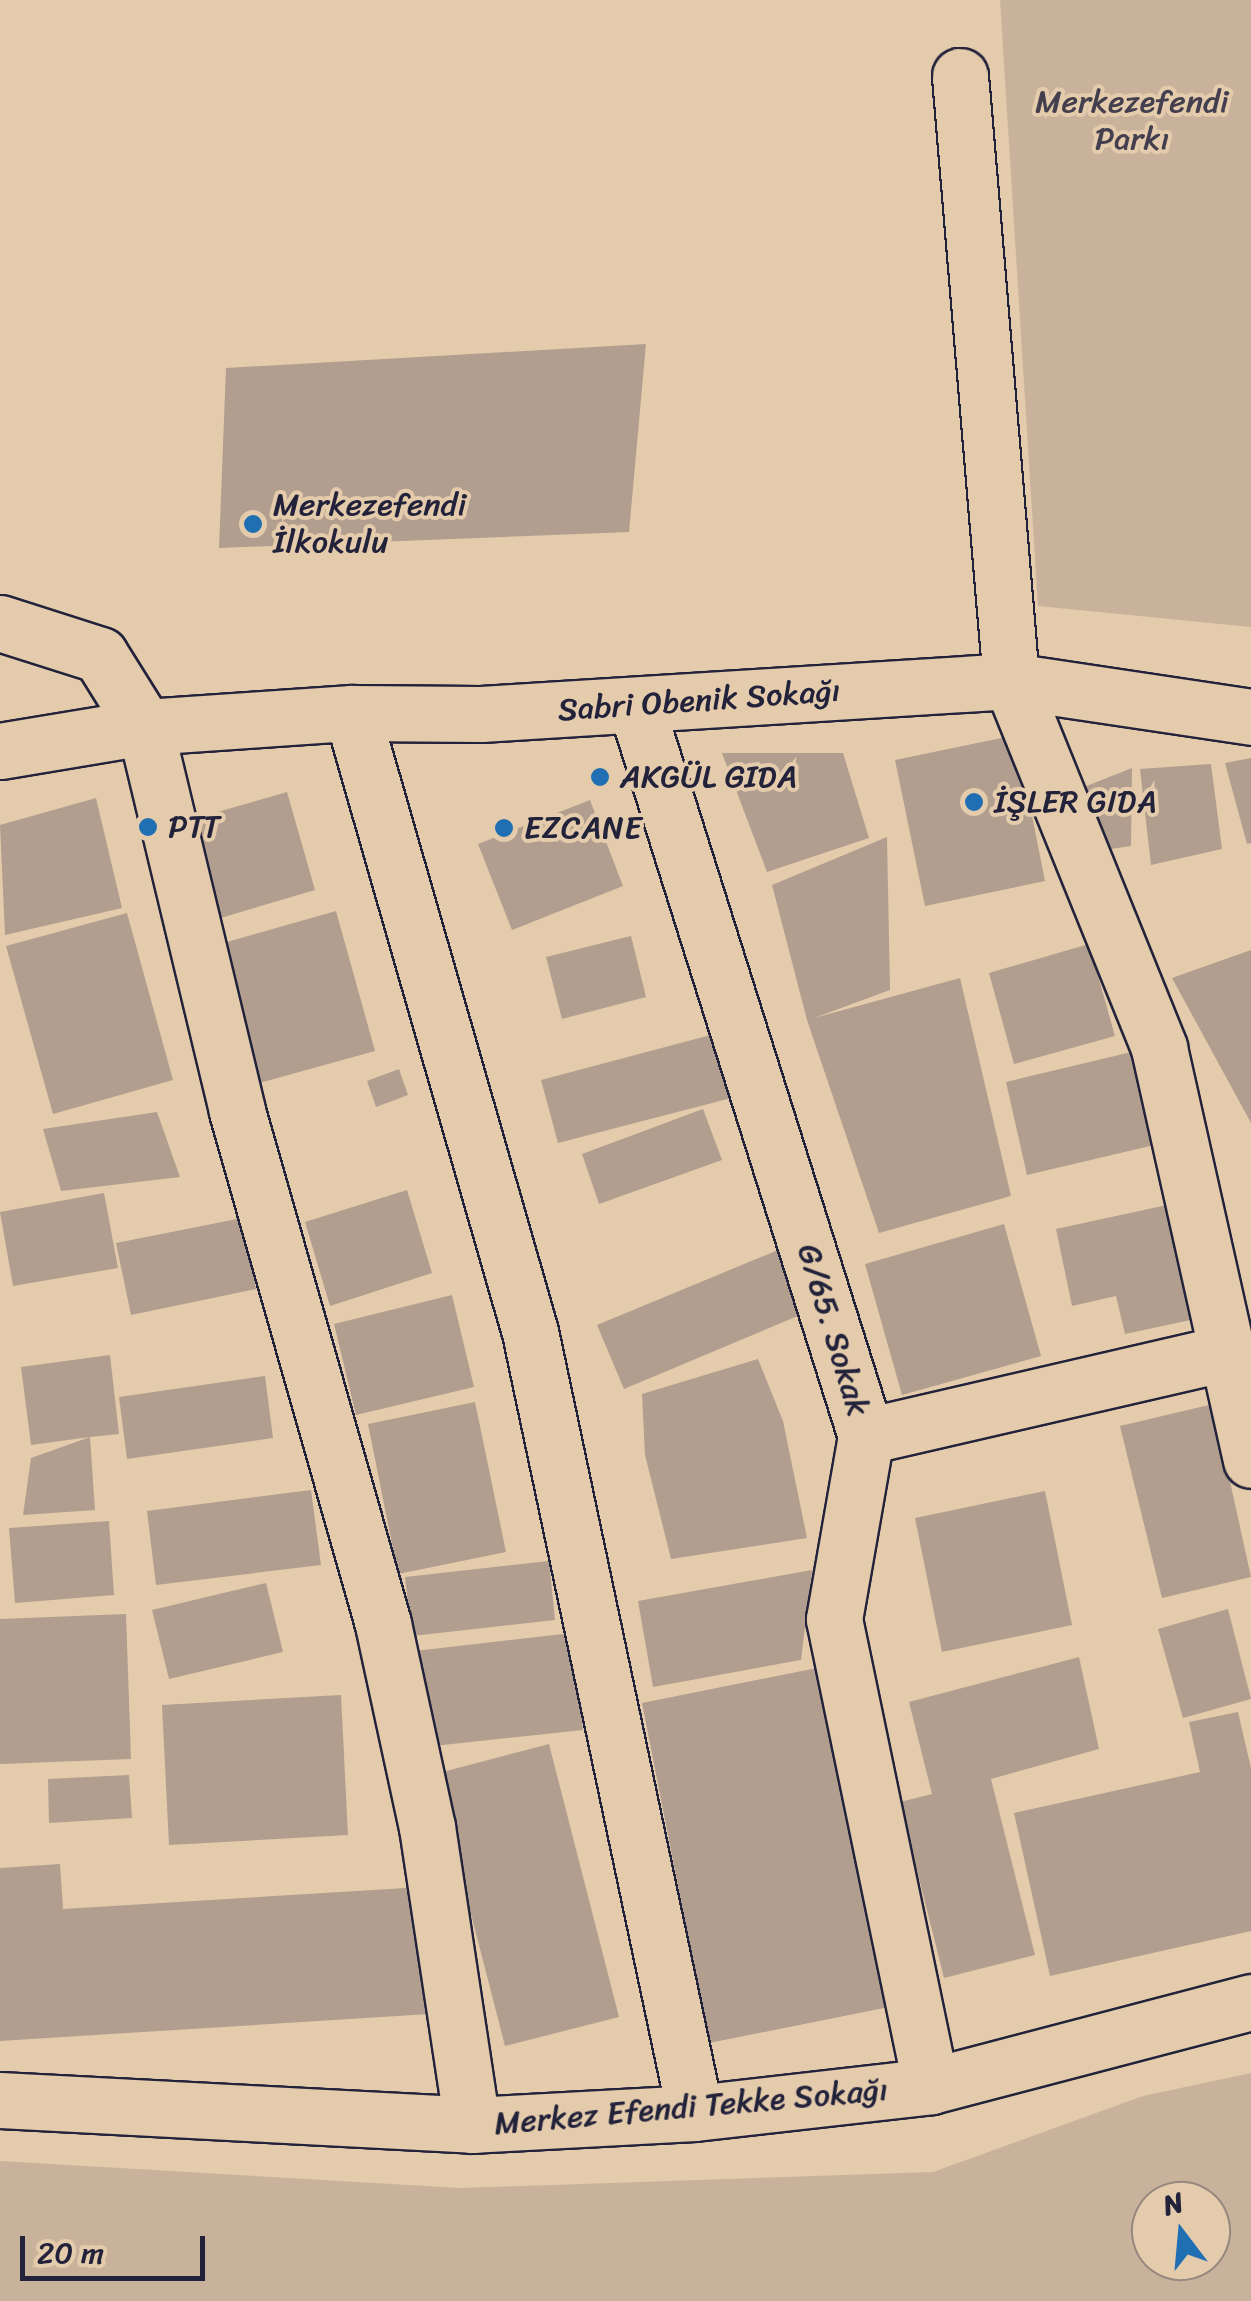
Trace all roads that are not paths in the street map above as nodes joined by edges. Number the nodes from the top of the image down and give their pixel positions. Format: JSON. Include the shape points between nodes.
{"nodes":[{"id":1,"x":960,"y":76,"type":"dead end"},
{"id":2,"x":0,"y":624,"type":"edge"},
{"id":3,"x":1012,"y":681,"type":"junction"},
{"id":4,"x":636,"y":706,"type":"junction"},
{"id":5,"x":352,"y":713,"type":"junction"},
{"id":6,"x":1251,"y":717,"type":"edge"},
{"id":7,"x":145,"y":728,"type":"junction"},
{"id":8,"x":0,"y":751,"type":"edge"},
{"id":9,"x":1229,"y":1352,"type":"junction"},
{"id":10,"x":866,"y":1436,"type":"junction"},
{"id":11,"x":1251,"y":1460,"type":"edge"},
{"id":12,"x":1251,"y":2002,"type":"edge"},
{"id":13,"x":931,"y":2086,"type":"junction"},
{"id":14,"x":0,"y":2100,"type":"edge"},
{"id":15,"x":695,"y":2113,"type":"junction"},
{"id":16,"x":472,"y":2125,"type":"junction"}],
"edges":[{"from":1,"to":3,"type":"street"},
{"from":2,"to":7,"type":"street","via":[[100,655]]},
{"from":3,"to":4,"type":"street","name":"Sabri Obenik Sokağı"},
{"from":3,"to":6,"type":"street","name":"Sabri Obenik Sokağı"},
{"from":3,"to":9,"type":"street","via":[[1158,1048]]},
{"from":4,"to":5,"type":"street","name":"Sabri Obenik Sokağı"},
{"from":4,"to":10,"type":"street","name":"G/65. Sokak"},
{"from":5,"to":7,"type":"street","name":"Sabri Obenik Sokağı"},
{"from":5,"to":15,"type":"street","via":[[530,1332]]},
{"from":7,"to":8,"type":"street","name":"Sabri Obenik Sokağı"},
{"from":7,"to":16,"type":"street","via":[[237,1111],[384,1624],[426,1827]]},
{"from":9,"to":10,"type":"street"},
{"from":9,"to":11,"type":"street"},
{"from":10,"to":13,"type":"street","name":"G/65. Sokak","via":[[834,1619]]},
{"from":12,"to":13,"type":"street","name":"Merkez Efendi Tekke Sokağı"},
{"from":13,"to":15,"type":"street","name":"Merkez Efendi Tekke Sokağı"},
{"from":14,"to":16,"type":"street","name":"Merkez Efendi Tekke Sokağı"},
{"from":15,"to":16,"type":"street","name":"Merkez Efendi Tekke Sokağı"}]}
